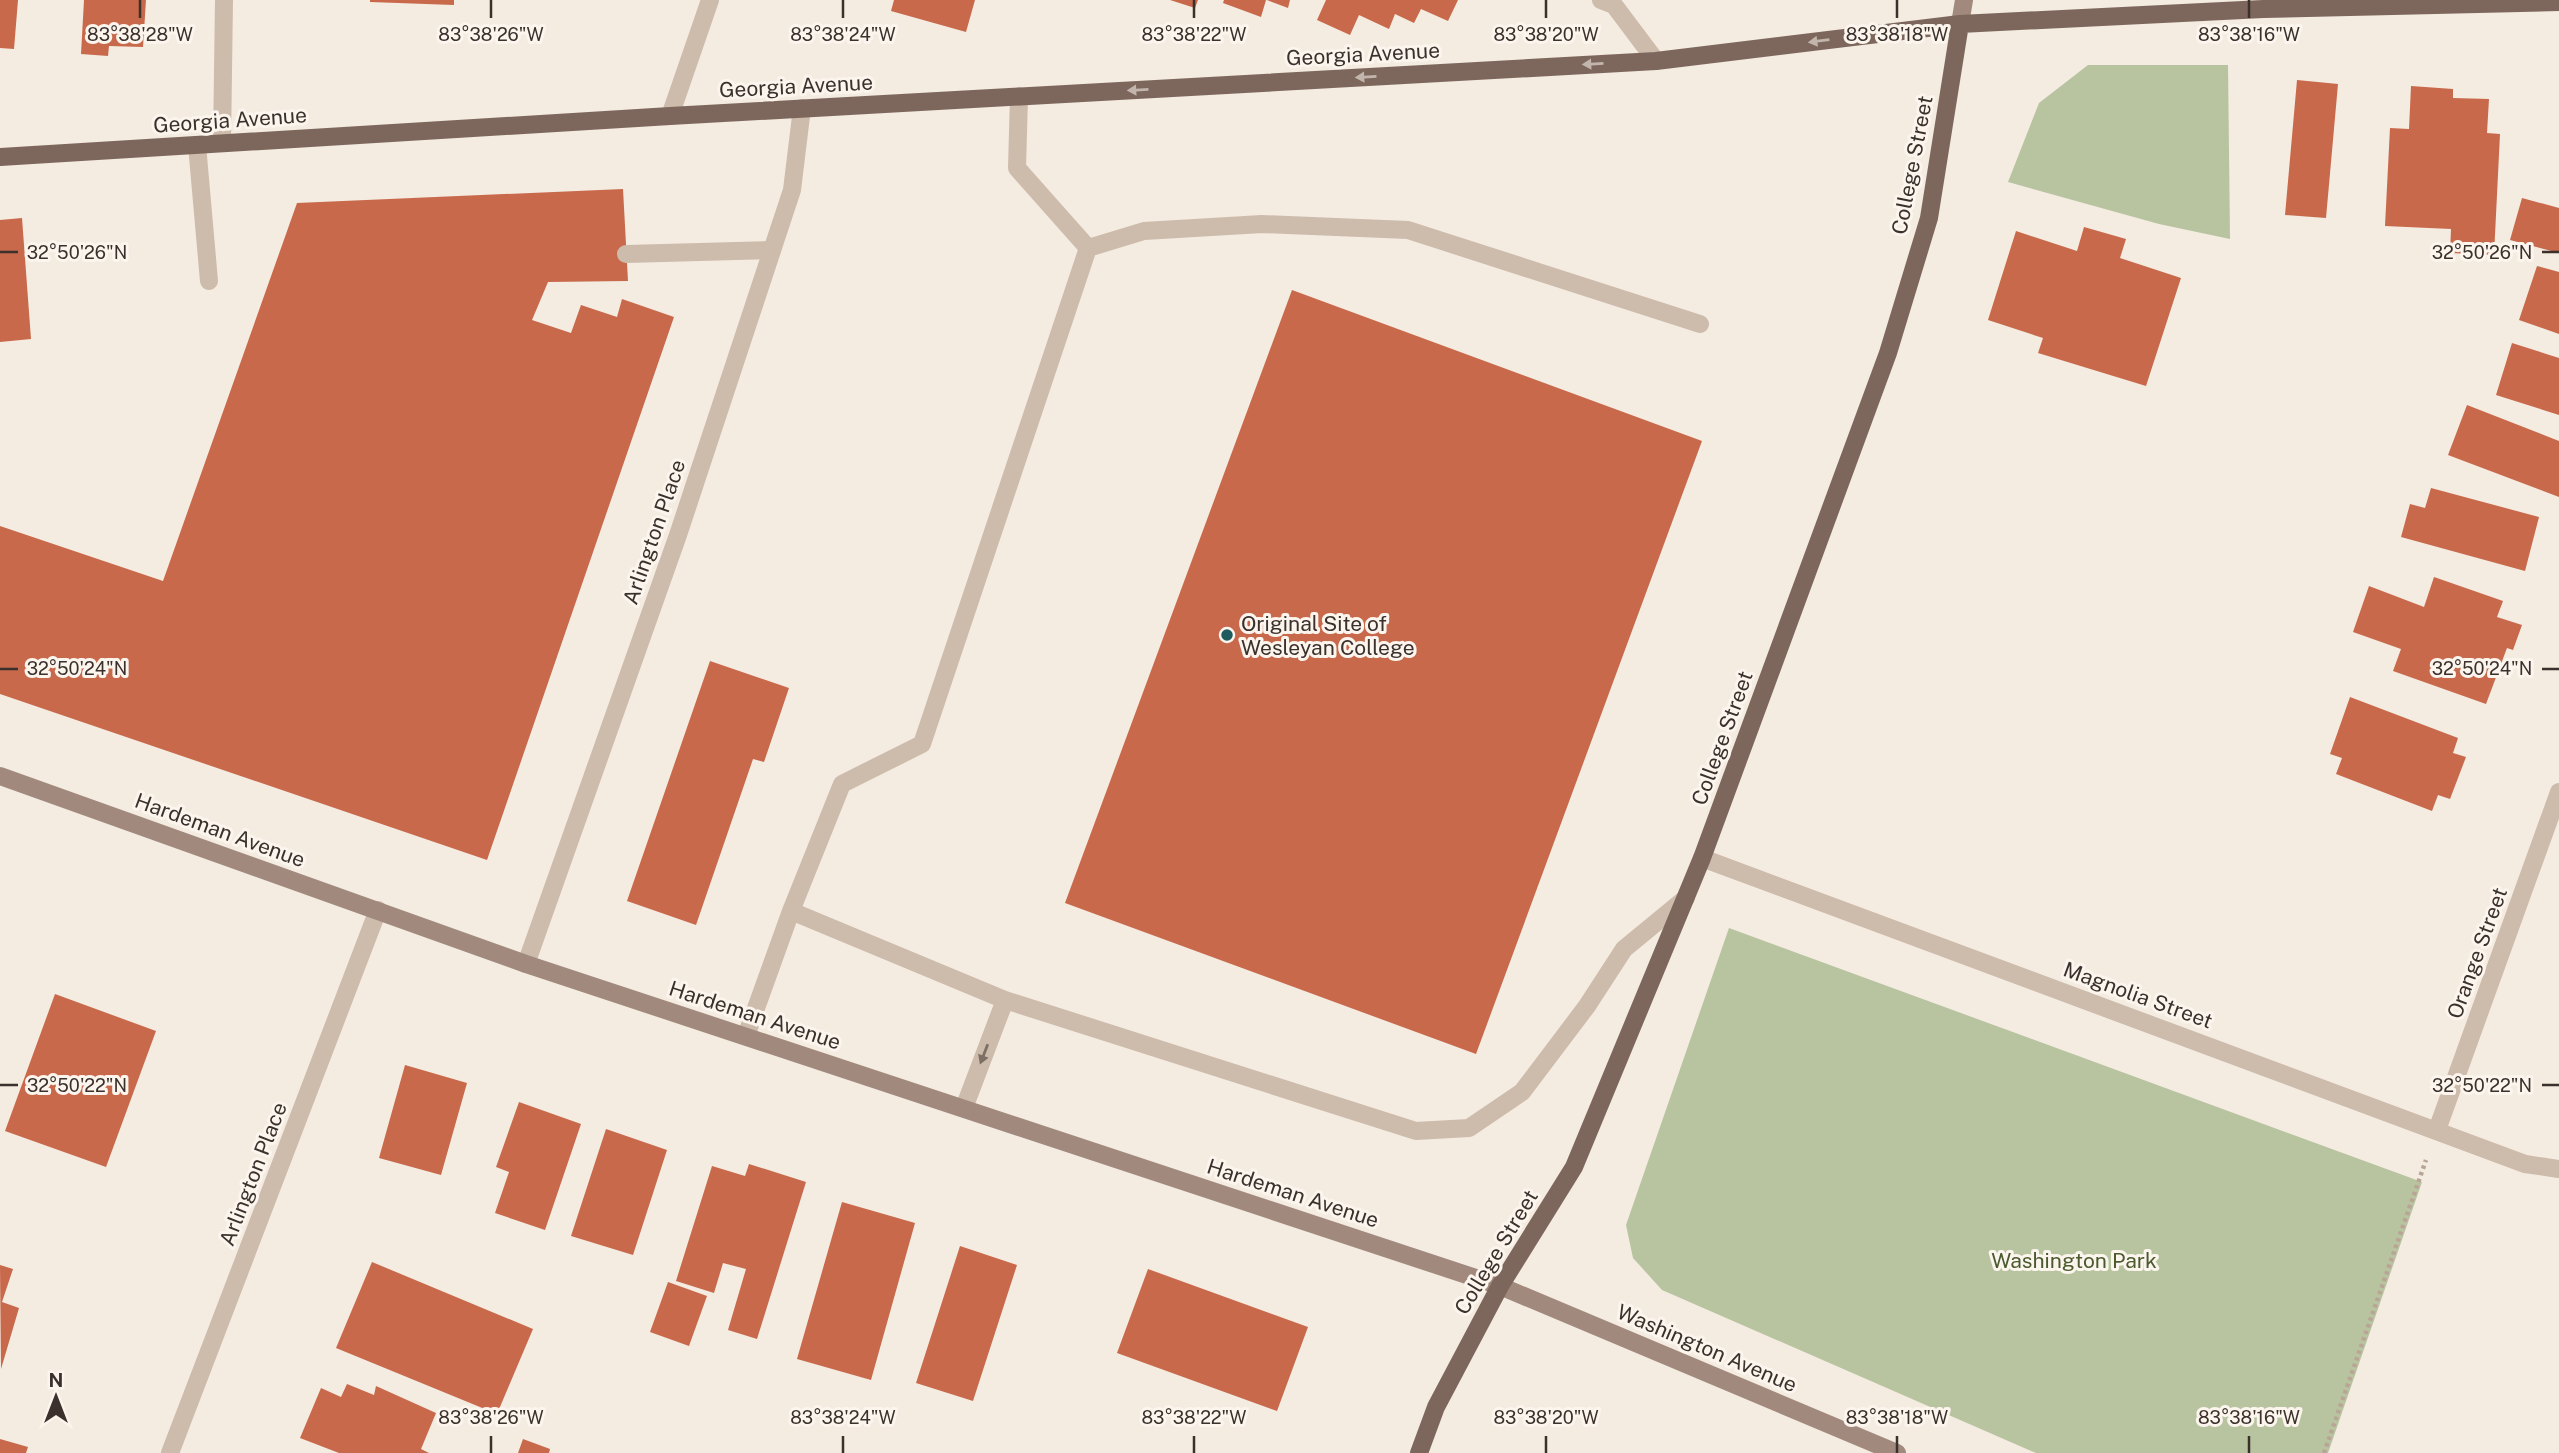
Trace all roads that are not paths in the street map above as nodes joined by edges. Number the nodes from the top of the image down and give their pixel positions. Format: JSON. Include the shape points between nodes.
{"nodes":[{"id":1,"x":224,"y":0,"type":"edge"},
{"id":2,"x":710,"y":0,"type":"edge"},
{"id":3,"x":1601,"y":0,"type":"edge"},
{"id":4,"x":1964,"y":0,"type":"edge"},
{"id":5,"x":2559,"y":2,"type":"edge"},
{"id":6,"x":1960,"y":24,"type":"junction"},
{"id":7,"x":1656,"y":61,"type":"junction"},
{"id":8,"x":1019,"y":96,"type":"junction"},
{"id":9,"x":802,"y":108,"type":"junction"},
{"id":10,"x":670,"y":116,"type":"junction"},
{"id":11,"x":222,"y":143,"type":"junction"},
{"id":12,"x":197,"y":145,"type":"junction"},
{"id":13,"x":0,"y":157,"type":"edge"},
{"id":14,"x":1088,"y":248,"type":"junction"},
{"id":15,"x":772,"y":250,"type":"junction"},
{"id":16,"x":626,"y":254,"type":"dead end"},
{"id":17,"x":209,"y":281,"type":"dead end"},
{"id":18,"x":1700,"y":324,"type":"dead end"},
{"id":19,"x":0,"y":776,"type":"edge"},
{"id":20,"x":2559,"y":792,"type":"edge"},
{"id":21,"x":1702,"y":858,"type":"junction"},
{"id":22,"x":1686,"y":898,"type":"junction"},
{"id":23,"x":378,"y":910,"type":"junction"},
{"id":24,"x":791,"y":911,"type":"junction"},
{"id":25,"x":526,"y":964,"type":"junction"},
{"id":26,"x":1005,"y":1000,"type":"junction"},
{"id":27,"x":746,"y":1036,"type":"junction"},
{"id":28,"x":964,"y":1108,"type":"junction"},
{"id":29,"x":2437,"y":1130,"type":"junction"},
{"id":30,"x":2559,"y":1169,"type":"edge"},
{"id":31,"x":1500,"y":1286,"type":"junction"},
{"id":32,"x":170,"y":1453,"type":"edge"},
{"id":33,"x":1419,"y":1453,"type":"edge"},
{"id":34,"x":1897,"y":1453,"type":"edge"}],
"edges":[{"from":1,"to":11,"type":"street"},
{"from":2,"to":10,"type":"street"},
{"from":3,"to":7,"type":"street","via":[[1614,5]]},
{"from":4,"to":6,"type":"street","name":"College Street"},
{"from":5,"to":6,"type":"main road","name":"Georgia Avenue","via":[[2263,9]]},
{"from":6,"to":7,"type":"main road","name":"Georgia Avenue","one_way":true},
{"from":6,"to":21,"type":"main road","name":"College Street","via":[[1929,218],[1888,353]]},
{"from":7,"to":8,"type":"main road","name":"Georgia Avenue","one_way":true},
{"from":8,"to":9,"type":"main road","name":"Georgia Avenue"},
{"from":8,"to":14,"type":"street","via":[[1017,168]]},
{"from":9,"to":10,"type":"main road","name":"Georgia Avenue"},
{"from":9,"to":15,"type":"street","name":"Arlington Place","via":[[792,190]]},
{"from":10,"to":11,"type":"main road","name":"Georgia Avenue"},
{"from":11,"to":12,"type":"main road","name":"Georgia Avenue"},
{"from":12,"to":13,"type":"main road","name":"Georgia Avenue"},
{"from":12,"to":17,"type":"street"},
{"from":14,"to":18,"type":"street","via":[[1144,231],[1249,225],[1408,230]]},
{"from":14,"to":24,"type":"street","via":[[922,744],[842,784]]},
{"from":15,"to":16,"type":"street"},
{"from":15,"to":25,"type":"street","name":"Arlington Place","via":[[678,535]]},
{"from":19,"to":23,"type":"street","name":"Hardeman Avenue"},
{"from":20,"to":29,"type":"street","name":"Orange Street"},
{"from":21,"to":22,"type":"main road","name":"College Street"},
{"from":21,"to":29,"type":"street","name":"Magnolia Street"},
{"from":22,"to":26,"type":"street","via":[[1624,948],[1522,1093],[1469,1128],[1416,1131]]},
{"from":22,"to":31,"type":"main road","name":"College Street","via":[[1574,1167]]},
{"from":23,"to":25,"type":"street","name":"Hardeman Avenue"},
{"from":23,"to":32,"type":"street","name":"Arlington Place"},
{"from":24,"to":26,"type":"street"},
{"from":24,"to":27,"type":"street"},
{"from":25,"to":27,"type":"street","name":"Hardeman Avenue"},
{"from":26,"to":28,"type":"street","one_way":true},
{"from":27,"to":28,"type":"street","name":"Hardeman Avenue"},
{"from":28,"to":31,"type":"street","name":"Hardeman Avenue"},
{"from":29,"to":30,"type":"street","name":"Magnolia Street","via":[[2525,1164]]},
{"from":31,"to":33,"type":"main road","name":"College Street","via":[[1436,1407]]},
{"from":31,"to":34,"type":"street","name":"Washington Avenue"}]}
